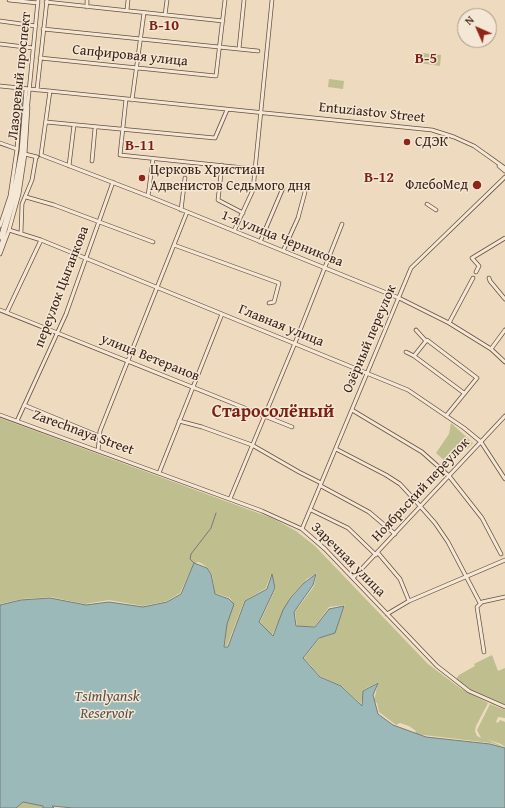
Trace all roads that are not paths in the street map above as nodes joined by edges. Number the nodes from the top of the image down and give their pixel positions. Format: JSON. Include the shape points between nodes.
{"nodes":[{"id":1,"x":9,"y":0,"type":"edge"},
{"id":2,"x":87,"y":0,"type":"edge"},
{"id":3,"x":128,"y":0,"type":"edge"},
{"id":4,"x":167,"y":0,"type":"edge"},
{"id":5,"x":225,"y":0,"type":"edge"},
{"id":6,"x":244,"y":0,"type":"edge"},
{"id":7,"x":273,"y":0,"type":"edge"},
{"id":8,"x":46,"y":1,"type":"edge"},
{"id":9,"x":38,"y":2,"type":"edge"},
{"id":10,"x":87,"y":7,"type":"junction"},
{"id":11,"x":127,"y":10,"type":"junction"},
{"id":12,"x":144,"y":13,"type":"junction"},
{"id":13,"x":165,"y":15,"type":"junction"},
{"id":14,"x":0,"y":21,"type":"edge"},
{"id":15,"x":223,"y":21,"type":"junction"},
{"id":16,"x":36,"y":26,"type":"junction"},
{"id":17,"x":44,"y":29,"type":"junction"},
{"id":18,"x":140,"y":40,"type":"junction"},
{"id":19,"x":0,"y":44,"type":"edge"},
{"id":20,"x":220,"y":47,"type":"junction"},
{"id":21,"x":33,"y":48,"type":"junction"},
{"id":22,"x":239,"y":49,"type":"junction"},
{"id":23,"x":258,"y":51,"type":"dead end"},
{"id":24,"x":40,"y":58,"type":"junction"},
{"id":25,"x":136,"y":67,"type":"junction"},
{"id":26,"x":0,"y":86,"type":"edge"},
{"id":27,"x":21,"y":88,"type":"junction"},
{"id":28,"x":28,"y":89,"type":"junction"},
{"id":29,"x":37,"y":90,"type":"junction"},
{"id":30,"x":50,"y":91,"type":"junction"},
{"id":31,"x":126,"y":99,"type":"junction"},
{"id":32,"x":132,"y":100,"type":"junction"},
{"id":33,"x":27,"y":105,"type":"junction"},
{"id":34,"x":227,"y":110,"type":"junction"},
{"id":35,"x":261,"y":113,"type":"junction"},
{"id":36,"x":46,"y":122,"type":"junction"},
{"id":37,"x":74,"y":125,"type":"junction"},
{"id":38,"x":95,"y":128,"type":"junction"},
{"id":39,"x":123,"y":130,"type":"junction"},
{"id":40,"x":0,"y":143,"type":"edge"},
{"id":41,"x":17,"y":149,"type":"junction"},
{"id":42,"x":25,"y":154,"type":"junction"},
{"id":43,"x":41,"y":155,"type":"junction"},
{"id":44,"x":36,"y":157,"type":"junction"},
{"id":45,"x":153,"y":159,"type":"junction"},
{"id":46,"x":92,"y":162,"type":"dead end"},
{"id":47,"x":222,"y":165,"type":"junction"},
{"id":48,"x":69,"y":166,"type":"junction"},
{"id":49,"x":254,"y":169,"type":"junction"},
{"id":50,"x":505,"y":170,"type":"edge"},
{"id":51,"x":505,"y":176,"type":"edge"},
{"id":52,"x":185,"y":178,"type":"dead end"},
{"id":53,"x":113,"y":182,"type":"junction"},
{"id":54,"x":282,"y":188,"type":"dead end"},
{"id":55,"x":305,"y":192,"type":"dead end"},
{"id":56,"x":26,"y":196,"type":"junction"},
{"id":57,"x":148,"y":196,"type":"junction"},
{"id":58,"x":427,"y":204,"type":"dead end"},
{"id":59,"x":181,"y":210,"type":"junction"},
{"id":60,"x":436,"y":210,"type":"dead end"},
{"id":61,"x":187,"y":212,"type":"junction"},
{"id":62,"x":243,"y":213,"type":"junction"},
{"id":63,"x":99,"y":222,"type":"junction"},
{"id":64,"x":342,"y":224,"type":"dead end"},
{"id":65,"x":0,"y":226,"type":"edge"},
{"id":66,"x":9,"y":230,"type":"junction"},
{"id":67,"x":234,"y":231,"type":"junction"},
{"id":68,"x":21,"y":233,"type":"junction"},
{"id":69,"x":0,"y":238,"type":"edge"},
{"id":70,"x":505,"y":238,"type":"edge"},
{"id":71,"x":41,"y":240,"type":"junction"},
{"id":72,"x":153,"y":242,"type":"dead end"},
{"id":73,"x":260,"y":242,"type":"junction"},
{"id":74,"x":174,"y":245,"type":"junction"},
{"id":75,"x":0,"y":248,"type":"edge"},
{"id":76,"x":283,"y":251,"type":"junction"},
{"id":77,"x":0,"y":254,"type":"edge"},
{"id":78,"x":85,"y":258,"type":"junction"},
{"id":79,"x":324,"y":269,"type":"junction"},
{"id":80,"x":476,"y":272,"type":"dead end"},
{"id":81,"x":473,"y":278,"type":"dead end"},
{"id":82,"x":489,"y":278,"type":"dead end"},
{"id":83,"x":156,"y":288,"type":"junction"},
{"id":84,"x":399,"y":298,"type":"junction"},
{"id":85,"x":505,"y":299,"type":"edge"},
{"id":86,"x":269,"y":303,"type":"dead end"},
{"id":87,"x":0,"y":310,"type":"edge"},
{"id":88,"x":7,"y":312,"type":"junction"},
{"id":89,"x":222,"y":314,"type":"junction"},
{"id":90,"x":449,"y":323,"type":"junction"},
{"id":91,"x":416,"y":330,"type":"dead end"},
{"id":92,"x":505,"y":330,"type":"edge"},
{"id":93,"x":57,"y":333,"type":"junction"},
{"id":94,"x":426,"y":340,"type":"junction"},
{"id":95,"x":295,"y":343,"type":"junction"},
{"id":96,"x":491,"y":349,"type":"junction"},
{"id":97,"x":406,"y":352,"type":"dead end"},
{"id":98,"x":414,"y":356,"type":"junction"},
{"id":99,"x":129,"y":361,"type":"junction"},
{"id":100,"x":505,"y":362,"type":"edge"},
{"id":101,"x":368,"y":373,"type":"junction"},
{"id":102,"x":194,"y":388,"type":"junction"},
{"id":103,"x":464,"y":393,"type":"junction"},
{"id":104,"x":24,"y":405,"type":"junction"},
{"id":105,"x":352,"y":410,"type":"junction"},
{"id":106,"x":0,"y":415,"type":"edge"},
{"id":107,"x":264,"y":416,"type":"junction"},
{"id":108,"x":446,"y":416,"type":"junction"},
{"id":109,"x":505,"y":416,"type":"edge"},
{"id":110,"x":17,"y":421,"type":"junction"},
{"id":111,"x":179,"y":421,"type":"junction"},
{"id":112,"x":292,"y":427,"type":"dead end"},
{"id":113,"x":99,"y":436,"type":"junction"},
{"id":114,"x":481,"y":442,"type":"junction"},
{"id":115,"x":252,"y":445,"type":"junction"},
{"id":116,"x":336,"y":449,"type":"junction"},
{"id":117,"x":98,"y":451,"type":"junction"},
{"id":118,"x":159,"y":472,"type":"junction"},
{"id":119,"x":449,"y":476,"type":"junction"},
{"id":120,"x":505,"y":480,"type":"edge"},
{"id":121,"x":321,"y":484,"type":"junction"},
{"id":122,"x":230,"y":498,"type":"junction"},
{"id":123,"x":420,"y":506,"type":"junction"},
{"id":124,"x":311,"y":510,"type":"junction"},
{"id":125,"x":302,"y":529,"type":"junction"},
{"id":126,"x":395,"y":534,"type":"junction"},
{"id":127,"x":377,"y":554,"type":"junction"},
{"id":128,"x":501,"y":554,"type":"dead end"},
{"id":129,"x":505,"y":560,"type":"edge"},
{"id":130,"x":467,"y":577,"type":"junction"},
{"id":131,"x":353,"y":578,"type":"junction"},
{"id":132,"x":505,"y":597,"type":"edge"},
{"id":133,"x":409,"y":601,"type":"junction"},
{"id":134,"x":480,"y":603,"type":"junction"},
{"id":135,"x":387,"y":614,"type":"junction"},
{"id":136,"x":484,"y":652,"type":"dead end"},
{"id":137,"x":505,"y":707,"type":"edge"}],
"edges":[{"from":1,"to":9,"type":"street"},
{"from":2,"to":10,"type":"street"},
{"from":3,"to":11,"type":"street"},
{"from":4,"to":13,"type":"street"},
{"from":5,"to":15,"type":"street"},
{"from":6,"to":22,"type":"street"},
{"from":7,"to":35,"type":"street"},
{"from":8,"to":10,"type":"street"},
{"from":8,"to":17,"type":"street","name":"Лазоревый проспект"},
{"from":9,"to":16,"type":"street","name":"Лазоревый проспект"},
{"from":10,"to":11,"type":"street"},
{"from":11,"to":12,"type":"street"},
{"from":12,"to":13,"type":"street"},
{"from":12,"to":18,"type":"street"},
{"from":13,"to":15,"type":"street"},
{"from":14,"to":16,"type":"street"},
{"from":15,"to":20,"type":"street"},
{"from":16,"to":21,"type":"street","name":"Лазоревый проспект"},
{"from":17,"to":18,"type":"street"},
{"from":17,"to":24,"type":"street","name":"Лазоревый проспект"},
{"from":18,"to":20,"type":"street"},
{"from":18,"to":25,"type":"street"},
{"from":19,"to":21,"type":"street"},
{"from":20,"to":22,"type":"street"},
{"from":20,"to":25,"type":"street","name":"Сапфировая улица","via":[[216,76]]},
{"from":21,"to":28,"type":"street","name":"Лазоревый проспект"},
{"from":22,"to":23,"type":"street"},
{"from":24,"to":25,"type":"street","name":"Сапфировая улица"},
{"from":24,"to":29,"type":"street","name":"Лазоревый проспект"},
{"from":25,"to":32,"type":"street"},
{"from":26,"to":27,"type":"street","name":"Entuziastov Street"},
{"from":27,"to":28,"type":"street","name":"Entuziastov Street"},
{"from":27,"to":41,"type":"street"},
{"from":28,"to":29,"type":"street","name":"Entuziastov Street"},
{"from":28,"to":33,"type":"street","name":"Лазоревый проспект"},
{"from":28,"to":69,"type":"street","name":"Лазоревый проспект","via":[[13,194]]},
{"from":29,"to":30,"type":"street","name":"Entuziastov Street"},
{"from":30,"to":31,"type":"street","name":"Entuziastov Street"},
{"from":30,"to":36,"type":"street"},
{"from":31,"to":32,"type":"street","name":"Entuziastov Street"},
{"from":31,"to":39,"type":"street"},
{"from":32,"to":34,"type":"street","name":"Entuziastov Street"},
{"from":33,"to":42,"type":"street","via":[[29,110]]},
{"from":33,"to":75,"type":"street","name":"Лазоревый проспект","via":[[16,194]]},
{"from":34,"to":35,"type":"street","name":"Entuziastov Street"},
{"from":34,"to":39,"type":"street","via":[[215,138]]},
{"from":35,"to":49,"type":"street"},
{"from":35,"to":50,"type":"street","name":"Entuziastov Street","via":[[432,130],[474,146]]},
{"from":36,"to":37,"type":"street"},
{"from":36,"to":43,"type":"street"},
{"from":37,"to":38,"type":"street"},
{"from":37,"to":48,"type":"street"},
{"from":38,"to":39,"type":"street"},
{"from":38,"to":46,"type":"street"},
{"from":39,"to":45,"type":"street","via":[[120,155]]},
{"from":40,"to":41,"type":"street"},
{"from":41,"to":65,"type":"street","via":[[10,196]]},
{"from":42,"to":44,"type":"street"},
{"from":42,"to":66,"type":"street","via":[[19,194]]},
{"from":43,"to":44,"type":"street"},
{"from":43,"to":48,"type":"street","name":"1-я улица Черникова"},
{"from":44,"to":56,"type":"street"},
{"from":45,"to":47,"type":"street"},
{"from":45,"to":57,"type":"street"},
{"from":47,"to":49,"type":"street"},
{"from":47,"to":62,"type":"street","via":[[218,200]]},
{"from":48,"to":53,"type":"street","name":"1-я улица Черникова"},
{"from":49,"to":62,"type":"street","via":[[253,190]]},
{"from":51,"to":84,"type":"street","name":"Озёрный переулок","via":[[411,268]]},
{"from":52,"to":59,"type":"street"},
{"from":53,"to":57,"type":"street","name":"1-я улица Черникова"},
{"from":53,"to":63,"type":"street","name":"переулок Цыганкова"},
{"from":54,"to":73,"type":"street"},
{"from":55,"to":76,"type":"street","via":[[298,218]]},
{"from":56,"to":63,"type":"street"},
{"from":56,"to":68,"type":"street","via":[[22,204]]},
{"from":57,"to":59,"type":"street","name":"1-я улица Черникова"},
{"from":58,"to":60,"type":"street"},
{"from":59,"to":61,"type":"street","name":"1-я улица Черникова"},
{"from":61,"to":67,"type":"street","name":"1-я улица Черникова"},
{"from":61,"to":74,"type":"street"},
{"from":62,"to":67,"type":"street"},
{"from":63,"to":72,"type":"street"},
{"from":63,"to":78,"type":"street","name":"переулок Цыганкова"},
{"from":64,"to":79,"type":"street"},
{"from":66,"to":68,"type":"street","name":"Главная улица"},
{"from":66,"to":77,"type":"street"},
{"from":67,"to":73,"type":"street","name":"1-я улица Черникова"},
{"from":68,"to":71,"type":"street","name":"Главная улица"},
{"from":70,"to":80,"type":"street","via":[[472,258],[479,266]]},
{"from":71,"to":78,"type":"street","name":"Главная улица"},
{"from":71,"to":88,"type":"street"},
{"from":73,"to":76,"type":"street","name":"1-я улица Черникова"},
{"from":74,"to":83,"type":"street"},
{"from":74,"to":86,"type":"street","via":[[279,283],[274,302]]},
{"from":76,"to":79,"type":"street","name":"1-я улица Черникова"},
{"from":78,"to":83,"type":"street","name":"Главная улица"},
{"from":78,"to":93,"type":"street","name":"переулок Цыганкова"},
{"from":79,"to":84,"type":"street","name":"1-я улица Черникова"},
{"from":79,"to":95,"type":"street"},
{"from":81,"to":90,"type":"street"},
{"from":82,"to":85,"type":"street"},
{"from":83,"to":89,"type":"street","name":"Главная улица"},
{"from":83,"to":99,"type":"street"},
{"from":84,"to":90,"type":"street","name":"1-я улица Черникова"},
{"from":84,"to":101,"type":"street","name":"Озёрный переулок"},
{"from":87,"to":88,"type":"street","name":"улица Ветеранов"},
{"from":88,"to":93,"type":"street","name":"улица Ветеранов"},
{"from":89,"to":95,"type":"street","name":"Главная улица"},
{"from":89,"to":102,"type":"street"},
{"from":90,"to":96,"type":"street","name":"1-я улица Черникова"},
{"from":91,"to":94,"type":"street"},
{"from":92,"to":96,"type":"street"},
{"from":93,"to":99,"type":"street","name":"улица Ветеранов"},
{"from":93,"to":104,"type":"street","name":"переулок Цыганкова"},
{"from":94,"to":98,"type":"street"},
{"from":94,"to":103,"type":"street","via":[[477,378]]},
{"from":95,"to":101,"type":"street","name":"Главная улица"},
{"from":95,"to":107,"type":"street"},
{"from":96,"to":100,"type":"street","name":"1-я улица Черникова"},
{"from":97,"to":98,"type":"street"},
{"from":98,"to":103,"type":"street"},
{"from":99,"to":102,"type":"street","name":"улица Ветеранов"},
{"from":99,"to":113,"type":"street"},
{"from":101,"to":105,"type":"street","name":"Озёрный переулок"},
{"from":101,"to":108,"type":"street","name":"Главная улица","via":[[408,390]]},
{"from":102,"to":107,"type":"street","name":"улица Ветеранов"},
{"from":102,"to":111,"type":"street"},
{"from":103,"to":108,"type":"street"},
{"from":104,"to":110,"type":"street","name":"переулок Цыганкова"},
{"from":104,"to":113,"type":"street"},
{"from":105,"to":116,"type":"street","name":"Озёрный переулок"},
{"from":105,"to":119,"type":"street","via":[[422,452]]},
{"from":106,"to":110,"type":"street","name":"Zarechnaya Street"},
{"from":107,"to":112,"type":"street","name":"улица Ветеранов"},
{"from":107,"to":115,"type":"street"},
{"from":108,"to":114,"type":"street","name":"Главная улица"},
{"from":109,"to":114,"type":"street","name":"Ноябрьский переулок"},
{"from":110,"to":117,"type":"street","name":"Zarechnaya Street"},
{"from":111,"to":115,"type":"street"},
{"from":111,"to":118,"type":"street"},
{"from":113,"to":117,"type":"street"},
{"from":114,"to":119,"type":"street","name":"Ноябрьский переулок"},
{"from":114,"to":120,"type":"street","name":"Главная улица"},
{"from":115,"to":121,"type":"street"},
{"from":115,"to":122,"type":"street"},
{"from":116,"to":121,"type":"street","name":"Озёрный переулок"},
{"from":116,"to":123,"type":"street","via":[[400,484]]},
{"from":117,"to":118,"type":"street","name":"Zarechnaya Street"},
{"from":118,"to":122,"type":"street","name":"Заречная улица"},
{"from":119,"to":123,"type":"street","name":"Ноябрьский переулок"},
{"from":119,"to":128,"type":"street","via":[[482,518]]},
{"from":121,"to":124,"type":"street","name":"Озёрный переулок"},
{"from":121,"to":126,"type":"street","via":[[369,512]]},
{"from":122,"to":125,"type":"street","name":"Заречная улица"},
{"from":123,"to":126,"type":"street","name":"Ноябрьский переулок"},
{"from":123,"to":130,"type":"street","via":[[448,542]]},
{"from":124,"to":125,"type":"street","name":"Озёрный переулок"},
{"from":124,"to":127,"type":"street","via":[[348,528]]},
{"from":125,"to":131,"type":"street","name":"Заречная улица"},
{"from":126,"to":127,"type":"street","name":"Ноябрьский переулок"},
{"from":127,"to":131,"type":"street","name":"Ноябрьский переулок"},
{"from":127,"to":133,"type":"street","via":[[400,579]]},
{"from":129,"to":130,"type":"street"},
{"from":130,"to":133,"type":"street"},
{"from":130,"to":134,"type":"street"},
{"from":131,"to":135,"type":"street","name":"Заречная улица"},
{"from":132,"to":134,"type":"street"},
{"from":133,"to":135,"type":"street"},
{"from":134,"to":136,"type":"street","via":[[476,610]]},
{"from":135,"to":137,"type":"street","name":"Заречная улица","via":[[419,649],[453,680],[469,691]]}]}
